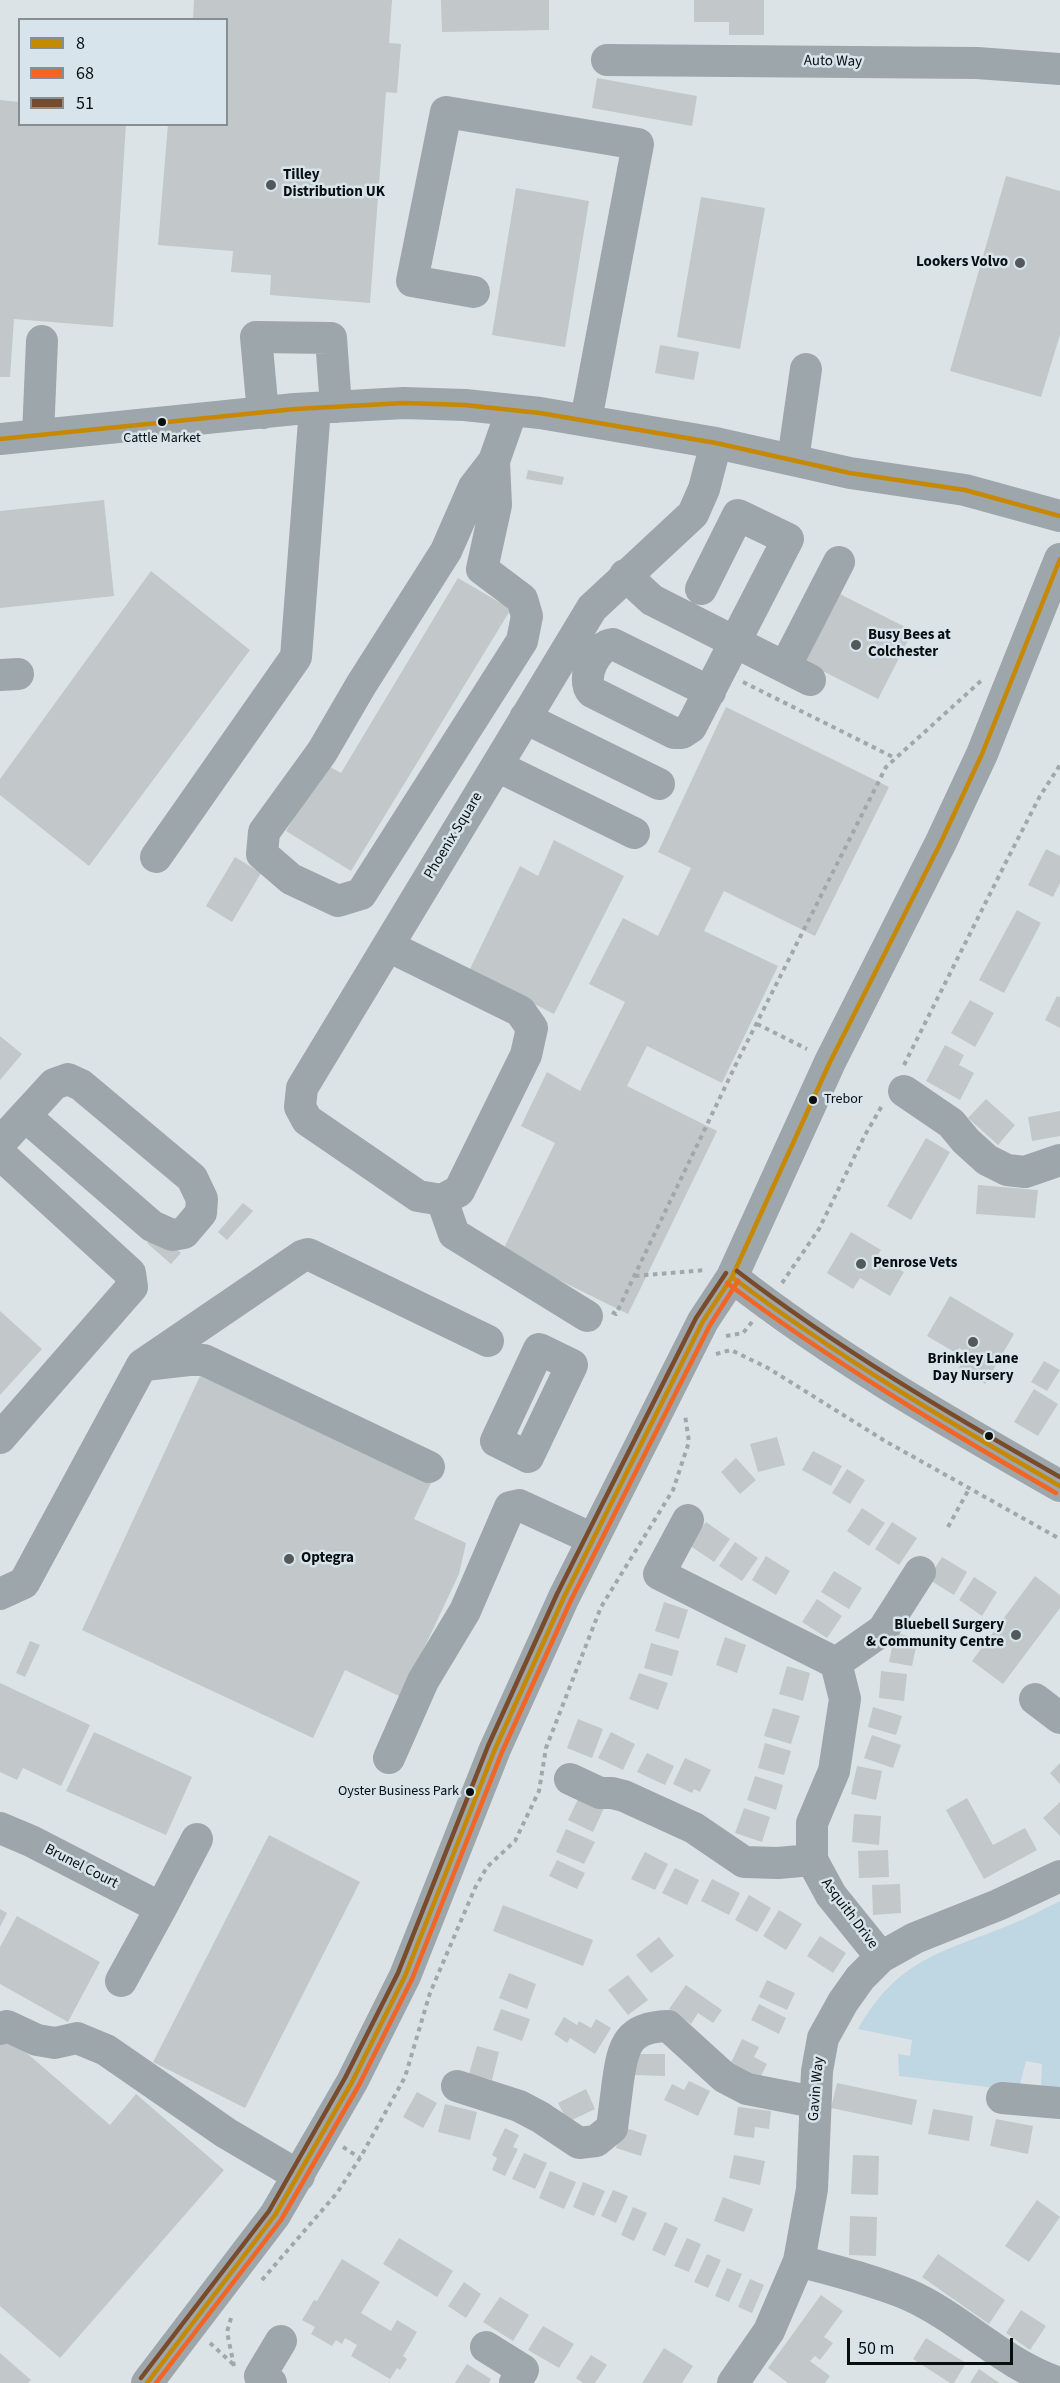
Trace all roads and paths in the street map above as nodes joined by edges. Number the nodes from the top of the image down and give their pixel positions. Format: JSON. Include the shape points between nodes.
{"nodes":[{"id":1,"x":607,"y":60,"type":"dead end"},
{"id":2,"x":1060,"y":69,"type":"edge"},
{"id":3,"x":474,"y":292,"type":"dead end"},
{"id":4,"x":42,"y":341,"type":"dead end"},
{"id":5,"x":806,"y":369,"type":"dead end"},
{"id":6,"x":325,"y":408,"type":"junction"},
{"id":7,"x":512,"y":410,"type":"junction"},
{"id":8,"x":263,"y":413,"type":"junction"},
{"id":9,"x":586,"y":420,"type":"junction"},
{"id":10,"x":39,"y":435,"type":"junction"},
{"id":11,"x":0,"y":439,"type":"edge"},
{"id":12,"x":716,"y":443,"type":"junction"},
{"id":13,"x":793,"y":460,"type":"junction"},
{"id":14,"x":494,"y":461,"type":"junction"},
{"id":15,"x":1060,"y":516,"type":"edge"},
{"id":16,"x":446,"y":551,"type":"junction"},
{"id":17,"x":1060,"y":559,"type":"edge"},
{"id":18,"x":839,"y":562,"type":"dead end"},
{"id":19,"x":482,"y":569,"type":"junction"},
{"id":20,"x":625,"y":575,"type":"junction"},
{"id":21,"x":701,"y":590,"type":"dead end"},
{"id":22,"x":736,"y":642,"type":"junction"},
{"id":23,"x":986,"y":681,"type":"dead end"},
{"id":24,"x":715,"y":682,"type":"joint"},
{"id":25,"x":525,"y":718,"type":"junction"},
{"id":26,"x":896,"y":758,"type":"junction"},
{"id":27,"x":1060,"y":765,"type":"edge"},
{"id":28,"x":496,"y":766,"type":"junction"},
{"id":29,"x":659,"y":784,"type":"dead end"},
{"id":30,"x":634,"y":833,"type":"dead end"},
{"id":31,"x":156,"y":857,"type":"dead end"},
{"id":32,"x":388,"y":946,"type":"junction"},
{"id":33,"x":757,"y":1024,"type":"junction"},
{"id":34,"x":816,"y":1054,"type":"dead end"},
{"id":35,"x":899,"y":1089,"type":"junction"},
{"id":36,"x":25,"y":1116,"type":"junction"},
{"id":37,"x":0,"y":1143,"type":"edge"},
{"id":38,"x":0,"y":1155,"type":"edge"},
{"id":39,"x":1060,"y":1160,"type":"edge"},
{"id":40,"x":442,"y":1200,"type":"junction"},
{"id":41,"x":719,"y":1274,"type":"junction"},
{"id":42,"x":635,"y":1276,"type":"junction"},
{"id":43,"x":767,"y":1305,"type":"junction"},
{"id":44,"x":587,"y":1316,"type":"joint"},
{"id":45,"x":720,"y":1337,"type":"dead end"},
{"id":46,"x":488,"y":1341,"type":"dead end"},
{"id":47,"x":716,"y":1346,"type":"dead end"},
{"id":48,"x":712,"y":1354,"type":"dead end"},
{"id":49,"x":142,"y":1365,"type":"junction"},
{"id":50,"x":0,"y":1438,"type":"edge"},
{"id":51,"x":429,"y":1467,"type":"dead end"},
{"id":52,"x":1060,"y":1486,"type":"edge"},
{"id":53,"x":969,"y":1489,"type":"dead end"},
{"id":54,"x":688,"y":1520,"type":"dead end"},
{"id":55,"x":948,"y":1527,"type":"dead end"},
{"id":56,"x":593,"y":1539,"type":"junction"},
{"id":57,"x":920,"y":1572,"type":"dead end"},
{"id":58,"x":0,"y":1594,"type":"edge"},
{"id":59,"x":836,"y":1663,"type":"junction"},
{"id":60,"x":1035,"y":1699,"type":"dead end"},
{"id":61,"x":1060,"y":1718,"type":"edge"},
{"id":62,"x":389,"y":1758,"type":"dead end"},
{"id":63,"x":570,"y":1779,"type":"dead end"},
{"id":64,"x":0,"y":1828,"type":"edge"},
{"id":65,"x":197,"y":1839,"type":"dead end"},
{"id":66,"x":812,"y":1860,"type":"junction"},
{"id":67,"x":1060,"y":1876,"type":"edge"},
{"id":68,"x":160,"y":1908,"type":"junction"},
{"id":69,"x":881,"y":1957,"type":"junction"},
{"id":70,"x":121,"y":1981,"type":"dead end"},
{"id":71,"x":0,"y":2029,"type":"edge"},
{"id":72,"x":457,"y":2086,"type":"dead end"},
{"id":73,"x":1002,"y":2098,"type":"dead end"},
{"id":74,"x":814,"y":2102,"type":"junction"},
{"id":75,"x":1060,"y":2103,"type":"edge"},
{"id":76,"x":299,"y":2176,"type":"junction"},
{"id":77,"x":799,"y":2260,"type":"junction"},
{"id":78,"x":190,"y":2328,"type":"junction"},
{"id":79,"x":281,"y":2341,"type":"dead end"},
{"id":80,"x":486,"y":2347,"type":"dead end"},
{"id":81,"x":255,"y":2377,"type":"edge"},
{"id":82,"x":527,"y":2379,"type":"edge"},
{"id":83,"x":147,"y":2383,"type":"edge"},
{"id":84,"x":733,"y":2383,"type":"edge"},
{"id":85,"x":1060,"y":2383,"type":"edge"}],
"edges":[{"from":1,"to":2,"type":"street","name":"Auto Way","via":[[977,63]]},
{"from":3,"to":9,"type":"street","via":[[412,281],[446,112],[638,144]]},
{"from":4,"to":10,"type":"street"},
{"from":5,"to":13,"type":"street"},
{"from":6,"to":7,"type":"street","via":[[404,404]]},
{"from":6,"to":8,"type":"street"},
{"from":6,"to":8,"type":"street","via":[[331,338],[256,337]]},
{"from":6,"to":31,"type":"street","via":[[296,657]]},
{"from":7,"to":9,"type":"street"},
{"from":7,"to":14,"type":"street"},
{"from":8,"to":10,"type":"street"},
{"from":9,"to":12,"type":"street"},
{"from":10,"to":11,"type":"street"},
{"from":12,"to":13,"type":"street"},
{"from":12,"to":20,"type":"street","name":"Phoenix Square","via":[[693,514]]},
{"from":13,"to":15,"type":"street","via":[[850,473],[965,490]]},
{"from":14,"to":16,"type":"street","via":[[474,487]]},
{"from":14,"to":19,"type":"street","via":[[496,505]]},
{"from":16,"to":19,"type":"street"},
{"from":16,"to":19,"type":"street","via":[[322,752],[264,831],[262,854],[291,879],[338,901],[361,894],[522,641],[527,615],[522,599]]},
{"from":17,"to":41,"type":"street","via":[[982,754],[941,842]]},
{"from":18,"to":22,"type":"street","via":[[798,673]]},
{"from":20,"to":22,"type":"street","via":[[652,600]]},
{"from":20,"to":25,"type":"street","name":"Phoenix Square","via":[[592,608]]},
{"from":21,"to":22,"type":"street","via":[[738,515],[788,539]]},
{"from":22,"to":24,"type":"street"},
{"from":23,"to":26,"type":"path","via":[[981,680]]},
{"from":24,"to":26,"type":"path"},
{"from":25,"to":28,"type":"street","name":"Phoenix Square"},
{"from":25,"to":29,"type":"street"},
{"from":26,"to":33,"type":"path","via":[[886,767]]},
{"from":27,"to":35,"type":"path","via":[[1007,860]]},
{"from":28,"to":30,"type":"street"},
{"from":28,"to":32,"type":"street","name":"Phoenix Square"},
{"from":32,"to":40,"type":"street","name":"Phoenix Square","via":[[302,1088],[300,1107],[307,1120],[418,1196]]},
{"from":32,"to":40,"type":"street","via":[[520,1011],[532,1028],[526,1055],[459,1191]]},
{"from":33,"to":34,"type":"path"},
{"from":33,"to":42,"type":"path"},
{"from":35,"to":39,"type":"street","via":[[951,1122],[987,1160],[1007,1170],[1025,1172]]},
{"from":35,"to":43,"type":"path","via":[[865,1135],[819,1229]]},
{"from":36,"to":36,"type":"street","via":[[54,1084],[68,1080],[81,1084],[192,1178],[202,1199],[201,1213],[184,1233],[172,1235],[152,1226]]},
{"from":36,"to":37,"type":"street"},
{"from":38,"to":50,"type":"street","via":[[130,1273],[132,1287]]},
{"from":40,"to":44,"type":"street","via":[[454,1234]]},
{"from":41,"to":42,"type":"path"},
{"from":41,"to":43,"type":"street"},
{"from":41,"to":56,"type":"street","via":[[703,1321]]},
{"from":42,"to":44,"type":"path","via":[[616,1314],[599,1305]]},
{"from":43,"to":45,"type":"path","via":[[743,1333]]},
{"from":43,"to":52,"type":"street","via":[[843,1356]]},
{"from":46,"to":49,"type":"street","via":[[308,1254]]},
{"from":47,"to":48,"type":"path"},
{"from":49,"to":51,"type":"street","via":[[204,1360]]},
{"from":49,"to":58,"type":"street","via":[[24,1583]]},
{"from":53,"to":55,"type":"path"},
{"from":54,"to":59,"type":"street","via":[[659,1574]]},
{"from":56,"to":62,"type":"street","via":[[519,1505],[510,1507],[465,1611],[423,1681]]},
{"from":56,"to":76,"type":"street","via":[[495,1749],[405,1976]]},
{"from":57,"to":59,"type":"street","via":[[884,1630]]},
{"from":59,"to":66,"type":"street","name":"Asquith Drive","via":[[845,1700],[834,1771],[812,1823]]},
{"from":60,"to":61,"type":"street"},
{"from":63,"to":66,"type":"street","via":[[600,1793],[624,1797],[694,1828],[744,1862]]},
{"from":64,"to":68,"type":"street","name":"Brunel Court"},
{"from":65,"to":68,"type":"street"},
{"from":66,"to":69,"type":"street","name":"Asquith Drive","via":[[831,1894]]},
{"from":67,"to":69,"type":"street","name":"Gavin Way","via":[[915,1938]]},
{"from":68,"to":70,"type":"street"},
{"from":69,"to":74,"type":"street","name":"Gavin Way","via":[[860,1978],[823,2038]]},
{"from":71,"to":76,"type":"street","via":[[7,2026],[37,2040],[55,2043],[77,2038],[106,2050],[226,2133]]},
{"from":72,"to":74,"type":"street","via":[[519,2106],[579,2143],[596,2141],[612,2128],[622,2053],[634,2035],[652,2026],[669,2026],[724,2077],[747,2089]]},
{"from":73,"to":75,"type":"street"},
{"from":74,"to":77,"type":"street","name":"Gavin Way","via":[[812,2188]]},
{"from":76,"to":78,"type":"street","via":[[275,2215]]},
{"from":77,"to":84,"type":"street","name":"Gavin Way","via":[[769,2331]]},
{"from":77,"to":85,"type":"street","via":[[910,2295],[1025,2367]]},
{"from":78,"to":81,"type":"path"},
{"from":78,"to":83,"type":"street"},
{"from":79,"to":81,"type":"street"},
{"from":80,"to":82,"type":"street"}]}
